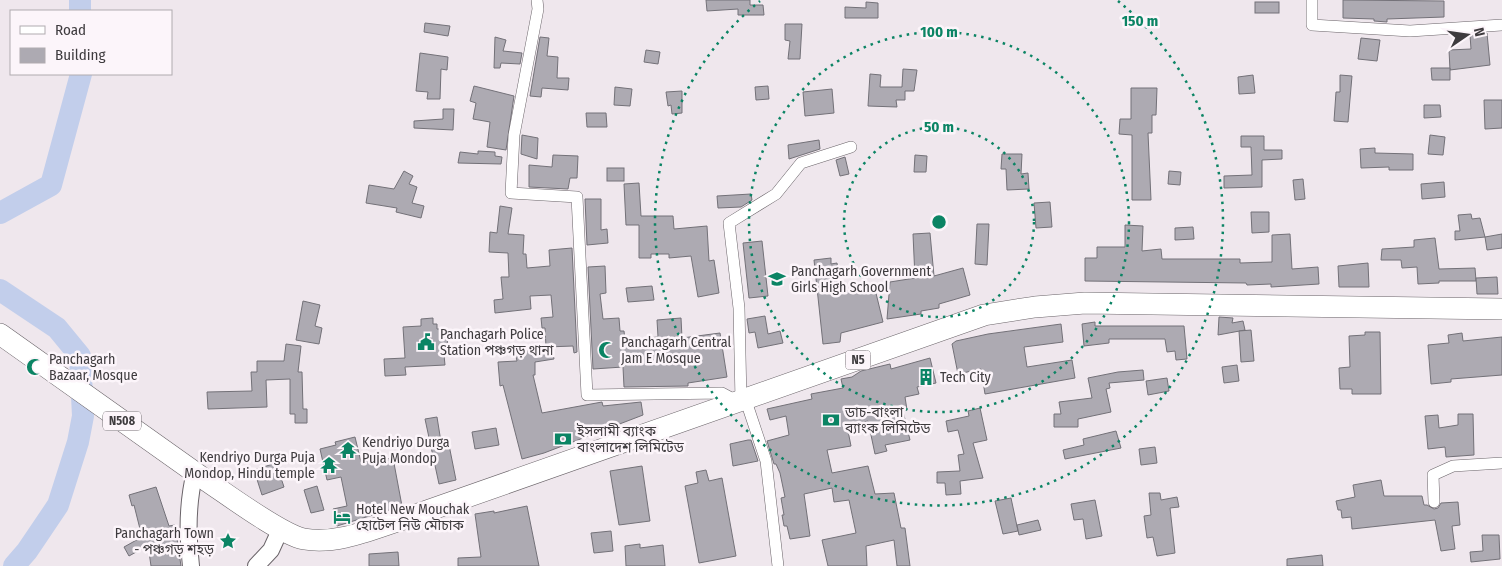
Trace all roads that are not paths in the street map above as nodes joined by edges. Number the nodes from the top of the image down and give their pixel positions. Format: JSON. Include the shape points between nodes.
{"nodes":[{"id":1,"x":537,"y":0,"type":"edge"},
{"id":2,"x":1312,"y":0,"type":"edge"},
{"id":3,"x":1502,"y":25,"type":"edge"},
{"id":4,"x":851,"y":147,"type":"dead end"},
{"id":5,"x":1502,"y":309,"type":"edge"},
{"id":6,"x":0,"y":334,"type":"edge"},
{"id":7,"x":741,"y":401,"type":"junction"},
{"id":8,"x":1502,"y":463,"type":"edge"},
{"id":9,"x":195,"y":472,"type":"junction"},
{"id":10,"x":1434,"y":502,"type":"dead end"},
{"id":11,"x":244,"y":506,"type":"joint"},
{"id":12,"x":281,"y":528,"type":"junction"},
{"id":13,"x":191,"y":566,"type":"edge"},
{"id":14,"x":256,"y":566,"type":"edge"},
{"id":15,"x":778,"y":566,"type":"edge"}],
"edges":[{"from":1,"to":7,"type":"street","via":[[514,136],[511,192],[577,197],[587,395],[722,393]]},
{"from":2,"to":3,"type":"street","via":[[1312,25],[1410,31]]},
{"from":4,"to":7,"type":"street","via":[[801,163],[776,194],[729,223],[739,308]]},
{"from":5,"to":7,"type":"highway","number":"N5","via":[[1085,303],[1035,307],[984,315]]},
{"from":6,"to":9,"type":"highway","number":"N508"},
{"from":7,"to":12,"type":"highway","number":"N5","via":[[339,539],[302,539]]},
{"from":7,"to":15,"type":"street","via":[[748,406],[766,462]]},
{"from":8,"to":10,"type":"street","via":[[1453,466],[1433,474]]},
{"from":9,"to":11,"type":"highway","number":"N508"},
{"from":9,"to":13,"type":"street","via":[[188,498]]},
{"from":11,"to":12,"type":"highway","number":"N5"},
{"from":12,"to":14,"type":"street","via":[[271,550]]}]}
